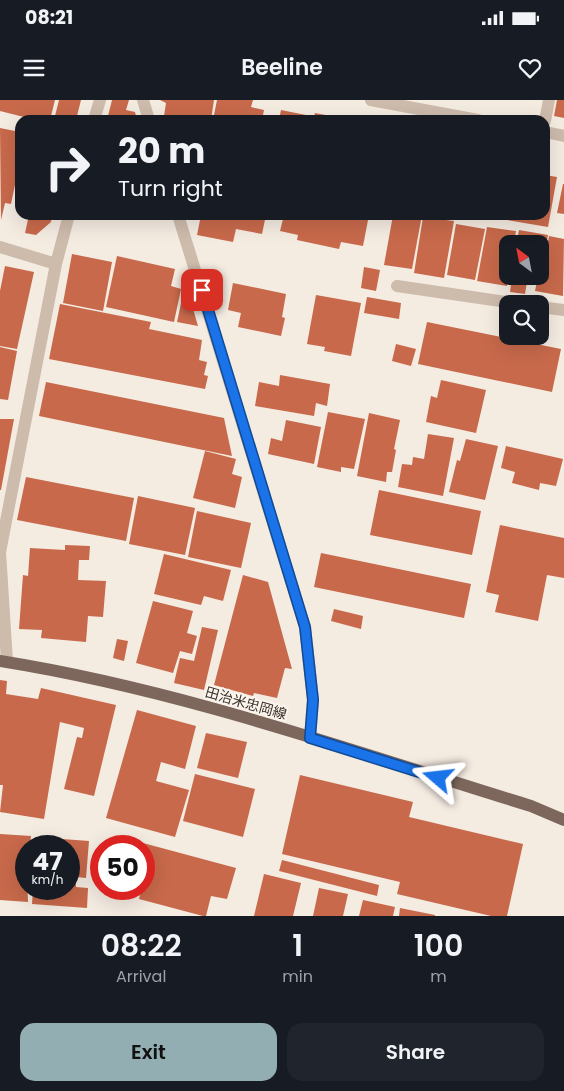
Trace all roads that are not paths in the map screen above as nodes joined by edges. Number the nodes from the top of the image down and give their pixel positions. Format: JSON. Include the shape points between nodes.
{"nodes":[{"id":1,"x":100,"y":100,"type":"edge"},
{"id":2,"x":143,"y":100,"type":"edge"},
{"id":3,"x":371,"y":100,"type":"edge"},
{"id":4,"x":549,"y":100,"type":"edge"},
{"id":5,"x":96,"y":115,"type":"edge"},
{"id":6,"x":148,"y":115,"type":"edge"},
{"id":7,"x":451,"y":115,"type":"edge"},
{"id":8,"x":546,"y":115,"type":"edge"},
{"id":9,"x":550,"y":133,"type":"edge"},
{"id":10,"x":564,"y":136,"type":"edge"},
{"id":11,"x":68,"y":220,"type":"edge"},
{"id":12,"x":180,"y":220,"type":"edge"},
{"id":13,"x":0,"y":247,"type":"edge"},
{"id":14,"x":56,"y":264,"type":"junction"},
{"id":15,"x":397,"y":286,"type":"dead end"},
{"id":16,"x":499,"y":301,"type":"edge"},
{"id":17,"x":549,"y":308,"type":"edge"},
{"id":18,"x":564,"y":310,"type":"edge"},
{"id":19,"x":3,"y":662,"type":"edge"},
{"id":20,"x":310,"y":738,"type":"junction"},
{"id":21,"x":564,"y":820,"type":"edge"}],
"edges":[{"from":1,"to":5,"type":"street"},
{"from":2,"to":6,"type":"street"},
{"from":3,"to":7,"type":"street"},
{"from":4,"to":8,"type":"street"},
{"from":9,"to":10,"type":"street"},
{"from":11,"to":14,"type":"street"},
{"from":12,"to":20,"type":"street","via":[[305,627],[313,700]]},
{"from":13,"to":14,"type":"street"},
{"from":14,"to":19,"type":"street","via":[[0,552]]},
{"from":15,"to":16,"type":"street"},
{"from":17,"to":18,"type":"street"},
{"from":19,"to":20,"type":"main road","name":"田治米忠岡線","via":[[143,690],[253,719]]},
{"from":20,"to":21,"type":"main road","name":"田治米忠岡線","via":[[530,806]]}]}
